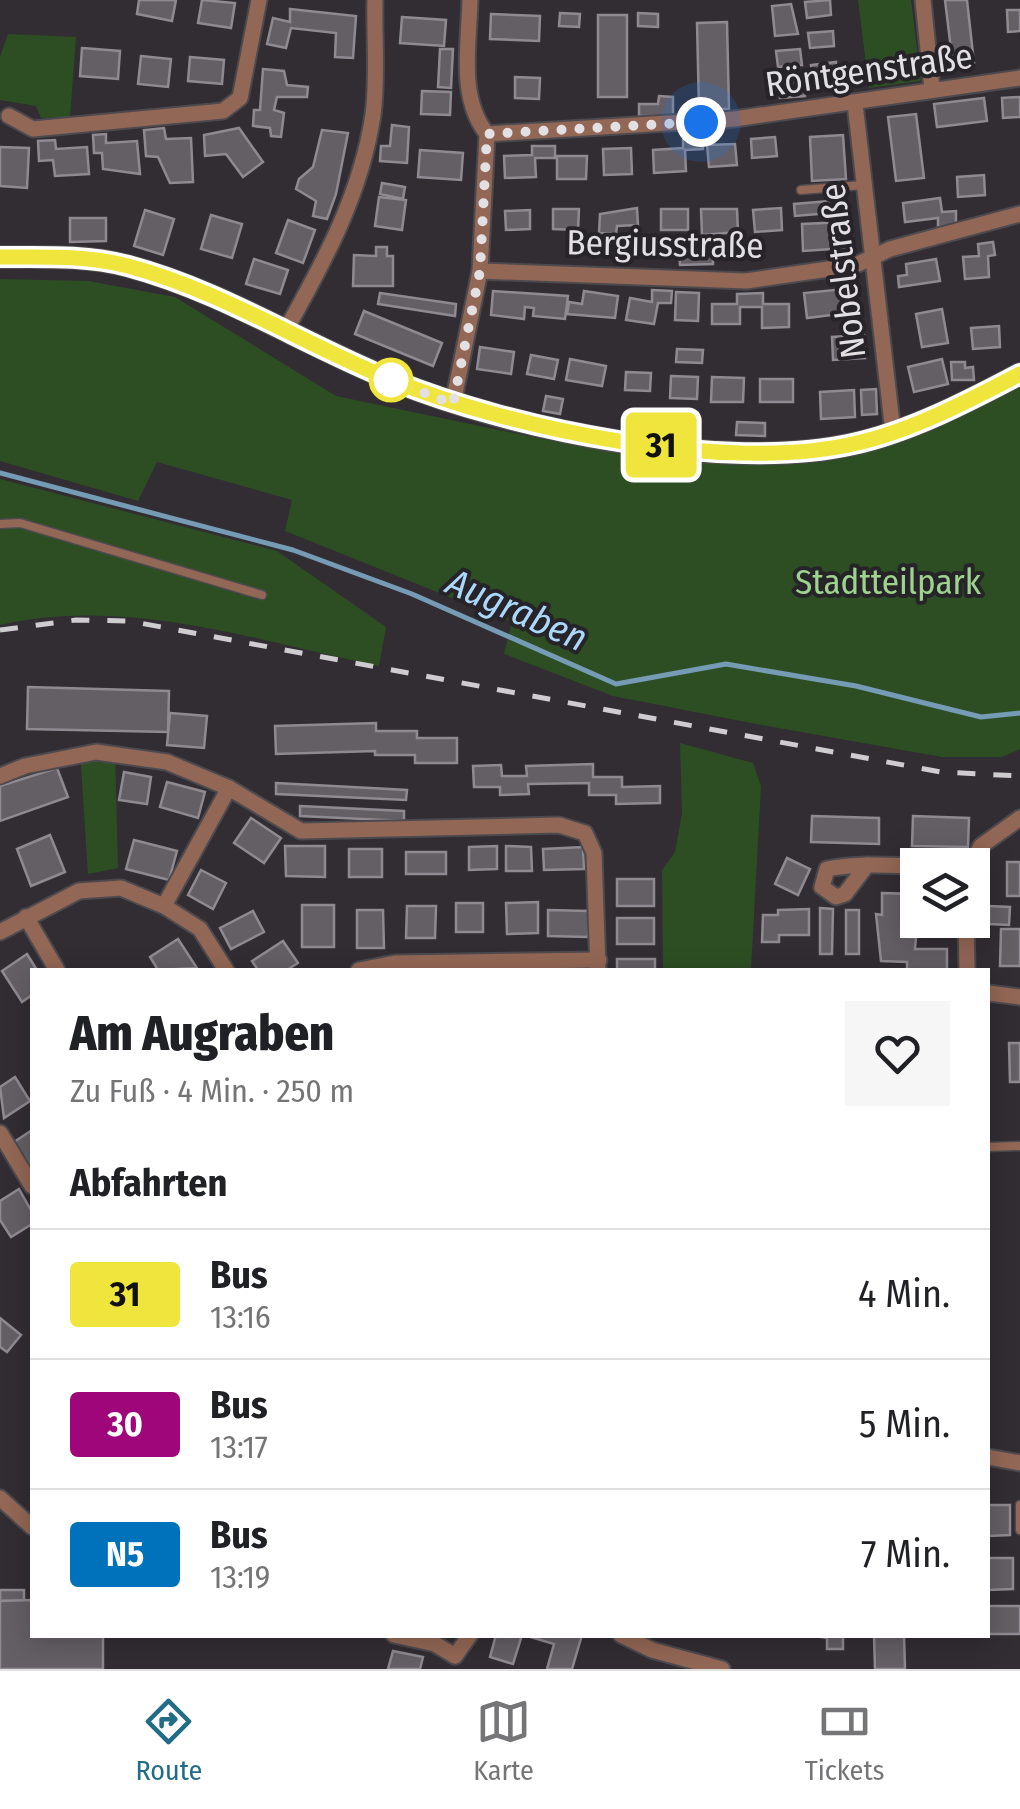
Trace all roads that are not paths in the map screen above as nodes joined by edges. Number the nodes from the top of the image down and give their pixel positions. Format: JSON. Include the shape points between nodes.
{"nodes":[{"id":1,"x":259,"y":0,"type":"edge"},
{"id":2,"x":375,"y":0,"type":"edge"},
{"id":3,"x":470,"y":0,"type":"edge"},
{"id":4,"x":923,"y":0,"type":"edge"},
{"id":5,"x":1020,"y":78,"type":"edge"},
{"id":6,"x":932,"y":90,"type":"junction"},
{"id":7,"x":855,"y":104,"type":"junction"},
{"id":8,"x":9,"y":116,"type":"dead end"},
{"id":9,"x":487,"y":134,"type":"junction"},
{"id":10,"x":863,"y":185,"type":"junction"},
{"id":11,"x":801,"y":190,"type":"dead end"},
{"id":12,"x":1020,"y":214,"type":"edge"},
{"id":13,"x":0,"y":257,"type":"edge"},
{"id":14,"x":870,"y":258,"type":"junction"},
{"id":15,"x":480,"y":271,"type":"junction"},
{"id":16,"x":287,"y":328,"type":"junction"},
{"id":17,"x":1020,"y":374,"type":"edge"},
{"id":18,"x":453,"y":404,"type":"junction"},
{"id":19,"x":892,"y":432,"type":"junction"},
{"id":20,"x":0,"y":524,"type":"edge"},
{"id":21,"x":262,"y":595,"type":"dead end"},
{"id":22,"x":0,"y":776,"type":"edge"},
{"id":23,"x":229,"y":788,"type":"junction"},
{"id":24,"x":1020,"y":818,"type":"edge"},
{"id":25,"x":979,"y":848,"type":"edge"},
{"id":26,"x":867,"y":865,"type":"dead end"},
{"id":27,"x":900,"y":866,"type":"edge"},
{"id":28,"x":164,"y":906,"type":"junction"},
{"id":29,"x":26,"y":917,"type":"junction"},
{"id":30,"x":0,"y":932,"type":"edge"},
{"id":31,"x":967,"y":938,"type":"edge"},
{"id":32,"x":598,"y":965,"type":"edge"},
{"id":33,"x":56,"y":968,"type":"edge"},
{"id":34,"x":225,"y":968,"type":"edge"},
{"id":35,"x":369,"y":968,"type":"edge"},
{"id":36,"x":968,"y":968,"type":"edge"},
{"id":37,"x":990,"y":993,"type":"edge"},
{"id":38,"x":1020,"y":997,"type":"edge"},
{"id":39,"x":0,"y":1133,"type":"edge"},
{"id":40,"x":1020,"y":1146,"type":"edge"},
{"id":41,"x":990,"y":1147,"type":"edge"},
{"id":42,"x":30,"y":1183,"type":"edge"},
{"id":43,"x":990,"y":1457,"type":"edge"},
{"id":44,"x":1020,"y":1463,"type":"edge"},
{"id":45,"x":0,"y":1498,"type":"edge"},
{"id":46,"x":1020,"y":1505,"type":"edge"},
{"id":47,"x":30,"y":1525,"type":"edge"},
{"id":48,"x":1020,"y":1530,"type":"edge"},
{"id":49,"x":408,"y":1638,"type":"edge"},
{"id":50,"x":468,"y":1638,"type":"edge"},
{"id":51,"x":627,"y":1638,"type":"edge"},
{"id":52,"x":454,"y":1662,"type":"edge"},
{"id":53,"x":722,"y":1669,"type":"edge"}],
"edges":[{"from":1,"to":8,"type":"street","via":[[240,98],[223,111],[32,129]]},
{"from":2,"to":16,"type":"street","via":[[373,114],[358,177],[338,238]]},
{"from":3,"to":9,"type":"street","via":[[468,87],[472,116]]},
{"from":4,"to":6,"type":"street"},
{"from":5,"to":6,"type":"street","name":"Röntgenstraße"},
{"from":6,"to":7,"type":"street","name":"Röntgenstraße"},
{"from":7,"to":9,"type":"street","name":"Röntgenstraße","via":[[634,128]]},
{"from":7,"to":10,"type":"street","name":"Nobelstraße"},
{"from":9,"to":15,"type":"street"},
{"from":10,"to":11,"type":"lane"},
{"from":10,"to":14,"type":"street","name":"Nobelstraße"},
{"from":12,"to":14,"type":"street","name":"Bergiusstraße"},
{"from":13,"to":16,"type":"street","via":[[126,265]]},
{"from":14,"to":15,"type":"street","name":"Bergiusstraße","via":[[746,280]]},
{"from":14,"to":19,"type":"street","name":"Nobelstraße"},
{"from":15,"to":18,"type":"street"},
{"from":16,"to":18,"type":"street"},
{"from":17,"to":19,"type":"street"},
{"from":18,"to":19,"type":"street","via":[[707,451],[848,446]]},
{"from":20,"to":21,"type":"lane","via":[[20,523]]},
{"from":22,"to":23,"type":"street","via":[[96,752],[167,762]]},
{"from":23,"to":28,"type":"street"},
{"from":23,"to":32,"type":"street","via":[[301,830],[560,825],[585,833],[594,853]]},
{"from":24,"to":25,"type":"street"},
{"from":26,"to":27,"type":"street"},
{"from":28,"to":29,"type":"street","via":[[121,888],[79,891]]},
{"from":28,"to":34,"type":"street","via":[[200,929]]},
{"from":29,"to":30,"type":"street"},
{"from":29,"to":33,"type":"street"},
{"from":31,"to":36,"type":"street"},
{"from":32,"to":35,"type":"street"},
{"from":37,"to":38,"type":"street"},
{"from":39,"to":42,"type":"street"},
{"from":40,"to":41,"type":"lane"},
{"from":43,"to":44,"type":"street"},
{"from":45,"to":47,"type":"street"},
{"from":46,"to":48,"type":"lane"},
{"from":49,"to":52,"type":"street","via":[[435,1644]]},
{"from":50,"to":52,"type":"street"},
{"from":51,"to":53,"type":"street"}]}
